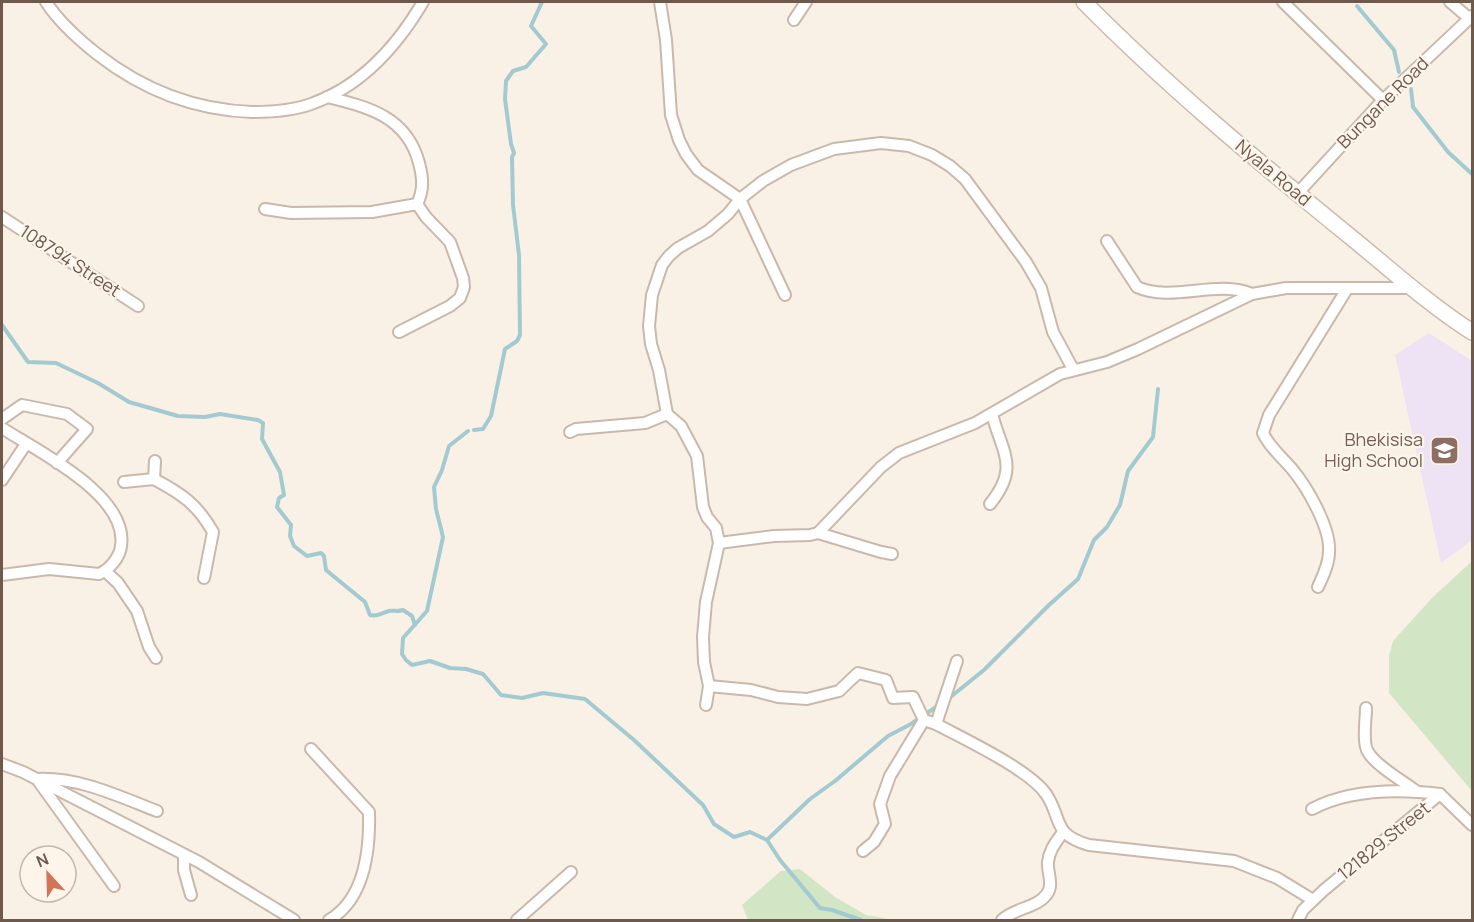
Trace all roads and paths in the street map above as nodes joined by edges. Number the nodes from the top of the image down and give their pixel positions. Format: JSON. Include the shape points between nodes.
{"nodes":[{"id":1,"x":46,"y":2,"type":"edge"},
{"id":2,"x":423,"y":2,"type":"edge"},
{"id":3,"x":660,"y":2,"type":"edge"},
{"id":4,"x":806,"y":2,"type":"edge"},
{"id":5,"x":1084,"y":2,"type":"edge"},
{"id":6,"x":1283,"y":2,"type":"edge"},
{"id":7,"x":1450,"y":2,"type":"edge"},
{"id":8,"x":1471,"y":17,"type":"edge"},
{"id":9,"x":794,"y":20,"type":"dead end"},
{"id":10,"x":327,"y":98,"type":"junction"},
{"id":11,"x":1383,"y":100,"type":"junction"},
{"id":12,"x":1297,"y":194,"type":"junction"},
{"id":13,"x":740,"y":199,"type":"junction"},
{"id":14,"x":417,"y":204,"type":"junction"},
{"id":15,"x":265,"y":209,"type":"dead end"},
{"id":16,"x":2,"y":218,"type":"edge"},
{"id":17,"x":1107,"y":241,"type":"dead end"},
{"id":18,"x":1414,"y":288,"type":"junction"},
{"id":19,"x":1347,"y":289,"type":"junction"},
{"id":20,"x":1252,"y":294,"type":"junction"},
{"id":21,"x":785,"y":295,"type":"dead end"},
{"id":22,"x":138,"y":306,"type":"dead end"},
{"id":23,"x":399,"y":332,"type":"dead end"},
{"id":24,"x":1473,"y":332,"type":"edge"},
{"id":25,"x":1074,"y":369,"type":"junction"},
{"id":26,"x":667,"y":414,"type":"junction"},
{"id":27,"x":992,"y":414,"type":"junction"},
{"id":28,"x":2,"y":419,"type":"edge"},
{"id":29,"x":2,"y":428,"type":"edge"},
{"id":30,"x":570,"y":432,"type":"dead end"},
{"id":31,"x":26,"y":444,"type":"junction"},
{"id":32,"x":155,"y":460,"type":"dead end"},
{"id":33,"x":57,"y":463,"type":"junction"},
{"id":34,"x":154,"y":479,"type":"junction"},
{"id":35,"x":2,"y":480,"type":"edge"},
{"id":36,"x":124,"y":482,"type":"dead end"},
{"id":37,"x":990,"y":504,"type":"dead end"},
{"id":38,"x":819,"y":533,"type":"junction"},
{"id":39,"x":719,"y":543,"type":"junction"},
{"id":40,"x":892,"y":554,"type":"dead end"},
{"id":41,"x":105,"y":571,"type":"junction"},
{"id":42,"x":2,"y":575,"type":"edge"},
{"id":43,"x":204,"y":578,"type":"dead end"},
{"id":44,"x":1318,"y":587,"type":"dead end"},
{"id":45,"x":156,"y":658,"type":"dead end"},
{"id":46,"x":957,"y":661,"type":"dead end"},
{"id":47,"x":709,"y":686,"type":"junction"},
{"id":48,"x":706,"y":705,"type":"dead end"},
{"id":49,"x":1366,"y":708,"type":"dead end"},
{"id":50,"x":938,"y":719,"type":"junction"},
{"id":51,"x":924,"y":720,"type":"junction"},
{"id":52,"x":311,"y":749,"type":"dead end"},
{"id":53,"x":2,"y":764,"type":"edge"},
{"id":54,"x":37,"y":779,"type":"junction"},
{"id":55,"x":1416,"y":791,"type":"junction"},
{"id":56,"x":1440,"y":794,"type":"junction"},
{"id":57,"x":1312,"y":808,"type":"dead end"},
{"id":58,"x":157,"y":811,"type":"dead end"},
{"id":59,"x":1473,"y":825,"type":"edge"},
{"id":60,"x":1063,"y":832,"type":"junction"},
{"id":61,"x":862,"y":851,"type":"dead end"},
{"id":62,"x":184,"y":855,"type":"junction"},
{"id":63,"x":571,"y":872,"type":"dead end"},
{"id":64,"x":114,"y":886,"type":"dead end"},
{"id":65,"x":191,"y":895,"type":"dead end"},
{"id":66,"x":1312,"y":900,"type":"junction"},
{"id":67,"x":294,"y":921,"type":"edge"},
{"id":68,"x":329,"y":921,"type":"edge"},
{"id":69,"x":517,"y":921,"type":"edge"},
{"id":70,"x":1002,"y":921,"type":"edge"},
{"id":71,"x":1298,"y":921,"type":"edge"}],
"edges":[{"from":1,"to":10,"type":"street","via":[[67,28],[115,69],[186,103],[266,112],[296,109]]},
{"from":2,"to":10,"type":"street","via":[[406,30],[371,68]]},
{"from":3,"to":13,"type":"street","via":[[671,115],[679,140],[698,170]]},
{"from":4,"to":9,"type":"street"},
{"from":5,"to":12,"type":"street","name":"Nyala Road","via":[[1167,82]]},
{"from":6,"to":11,"type":"street"},
{"from":7,"to":8,"type":"street"},
{"from":8,"to":11,"type":"street","name":"Bungane Road"},
{"from":10,"to":14,"type":"street","via":[[378,113],[404,131],[422,173]]},
{"from":11,"to":12,"type":"street","name":"Bungane Road"},
{"from":12,"to":18,"type":"street","name":"Nyala Road"},
{"from":13,"to":21,"type":"street"},
{"from":13,"to":25,"type":"street","via":[[791,165],[834,149],[881,143],[909,146],[932,155],[965,179],[1026,262],[1041,288],[1053,332]]},
{"from":13,"to":26,"type":"street","via":[[718,224],[669,256],[662,265],[652,295],[650,327]]},
{"from":14,"to":15,"type":"street","via":[[372,212],[310,214]]},
{"from":14,"to":23,"type":"street","via":[[450,242],[464,287],[460,298],[450,306]]},
{"from":16,"to":22,"type":"street","name":"108794 Street"},
{"from":17,"to":20,"type":"street","via":[[1137,287],[1144,290],[1238,290]]},
{"from":18,"to":19,"type":"street"},
{"from":18,"to":24,"type":"street","name":"Nyala Road"},
{"from":19,"to":20,"type":"street","via":[[1286,288]]},
{"from":19,"to":44,"type":"street","via":[[1269,415],[1263,433],[1300,480],[1326,532],[1329,554]]},
{"from":20,"to":25,"type":"street","via":[[1128,354]]},
{"from":25,"to":27,"type":"street","via":[[1038,385]]},
{"from":26,"to":30,"type":"street","via":[[645,423]]},
{"from":26,"to":39,"type":"street","via":[[681,426],[693,446],[703,507],[716,528]]},
{"from":27,"to":37,"type":"street","via":[[1007,471],[1005,482]]},
{"from":27,"to":38,"type":"street","via":[[899,453],[880,467]]},
{"from":28,"to":33,"type":"street","via":[[22,405],[67,414],[87,429]]},
{"from":29,"to":31,"type":"street"},
{"from":31,"to":33,"type":"street"},
{"from":31,"to":35,"type":"street"},
{"from":32,"to":34,"type":"street"},
{"from":33,"to":41,"type":"street","via":[[92,487],[114,516],[120,534],[120,554]]},
{"from":34,"to":36,"type":"street"},
{"from":34,"to":43,"type":"street","via":[[181,493],[202,513],[213,532]]},
{"from":38,"to":39,"type":"street"},
{"from":38,"to":40,"type":"street"},
{"from":39,"to":47,"type":"street","via":[[703,637]]},
{"from":41,"to":42,"type":"street","via":[[49,569]]},
{"from":41,"to":45,"type":"street","via":[[136,610]]},
{"from":46,"to":50,"type":"street"},
{"from":47,"to":48,"type":"street"},
{"from":47,"to":51,"type":"street","via":[[807,699],[839,691],[858,673],[886,680],[893,698],[913,697]]},
{"from":49,"to":55,"type":"street","via":[[1369,754]]},
{"from":50,"to":51,"type":"street"},
{"from":50,"to":60,"type":"street","via":[[1036,783],[1047,795]]},
{"from":51,"to":61,"type":"street","via":[[890,776],[880,804],[885,824],[874,842]]},
{"from":52,"to":68,"type":"street","via":[[369,812],[360,883],[341,912]]},
{"from":53,"to":54,"type":"street"},
{"from":54,"to":58,"type":"street","via":[[85,784]]},
{"from":54,"to":62,"type":"street"},
{"from":54,"to":64,"type":"street"},
{"from":55,"to":56,"type":"street"},
{"from":55,"to":57,"type":"street","via":[[1354,795]]},
{"from":56,"to":59,"type":"street","name":"121829 Street"},
{"from":56,"to":66,"type":"street","name":"121829 Street"},
{"from":60,"to":66,"type":"street","via":[[1089,845],[1234,861],[1277,878]]},
{"from":60,"to":70,"type":"street","via":[[1048,861],[1048,893]]},
{"from":62,"to":65,"type":"street"},
{"from":62,"to":67,"type":"street"},
{"from":63,"to":69,"type":"street"},
{"from":66,"to":71,"type":"street","name":"121829 Street"}]}
